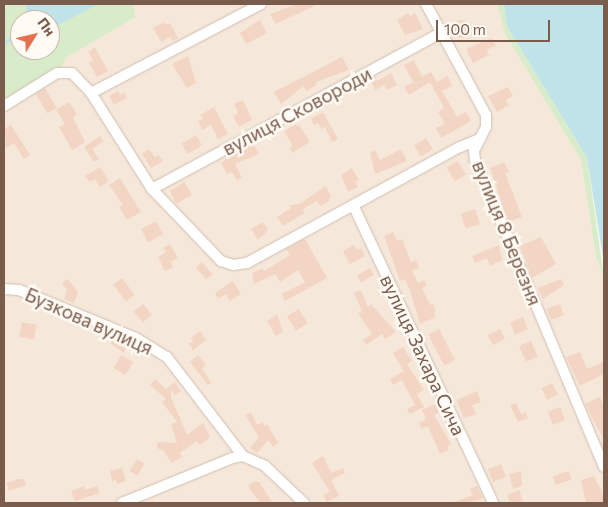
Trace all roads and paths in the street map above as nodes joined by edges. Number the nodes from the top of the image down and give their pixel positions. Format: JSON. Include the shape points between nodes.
{"nodes":[{"id":1,"x":261,"y":4,"type":"edge"},
{"id":2,"x":426,"y":4,"type":"edge"},
{"id":3,"x":441,"y":33,"type":"junction"},
{"id":4,"x":91,"y":93,"type":"junction"},
{"id":5,"x":4,"y":106,"type":"edge"},
{"id":6,"x":480,"y":139,"type":"junction"},
{"id":7,"x":152,"y":189,"type":"junction"},
{"id":8,"x":354,"y":207,"type":"junction"},
{"id":9,"x":4,"y":290,"type":"edge"},
{"id":10,"x":243,"y":456,"type":"junction"},
{"id":11,"x":604,"y":467,"type":"edge"},
{"id":12,"x":122,"y":503,"type":"edge"},
{"id":13,"x":304,"y":503,"type":"edge"},
{"id":14,"x":492,"y":503,"type":"edge"}],
"edges":[{"from":1,"to":4,"type":"street"},
{"from":2,"to":3,"type":"street","name":"вулиця 8 Березня"},
{"from":3,"to":6,"type":"street","name":"вулиця 8 Березня","via":[[486,115],[486,127]]},
{"from":3,"to":7,"type":"street","name":"вулиця Сковороди"},
{"from":4,"to":5,"type":"street","via":[[72,74],[64,71]]},
{"from":4,"to":7,"type":"street"},
{"from":6,"to":8,"type":"street","via":[[460,146]]},
{"from":6,"to":11,"type":"street","name":"вулиця 8 Березня","via":[[474,151],[475,160]]},
{"from":7,"to":8,"type":"street","via":[[221,260],[233,265],[247,263]]},
{"from":8,"to":14,"type":"street","name":"вулиця Захара Сича"},
{"from":9,"to":10,"type":"street","name":"Бузкова вулиця","via":[[19,290],[136,338],[167,358]]},
{"from":10,"to":12,"type":"street"},
{"from":10,"to":13,"type":"street","via":[[265,466]]}]}
